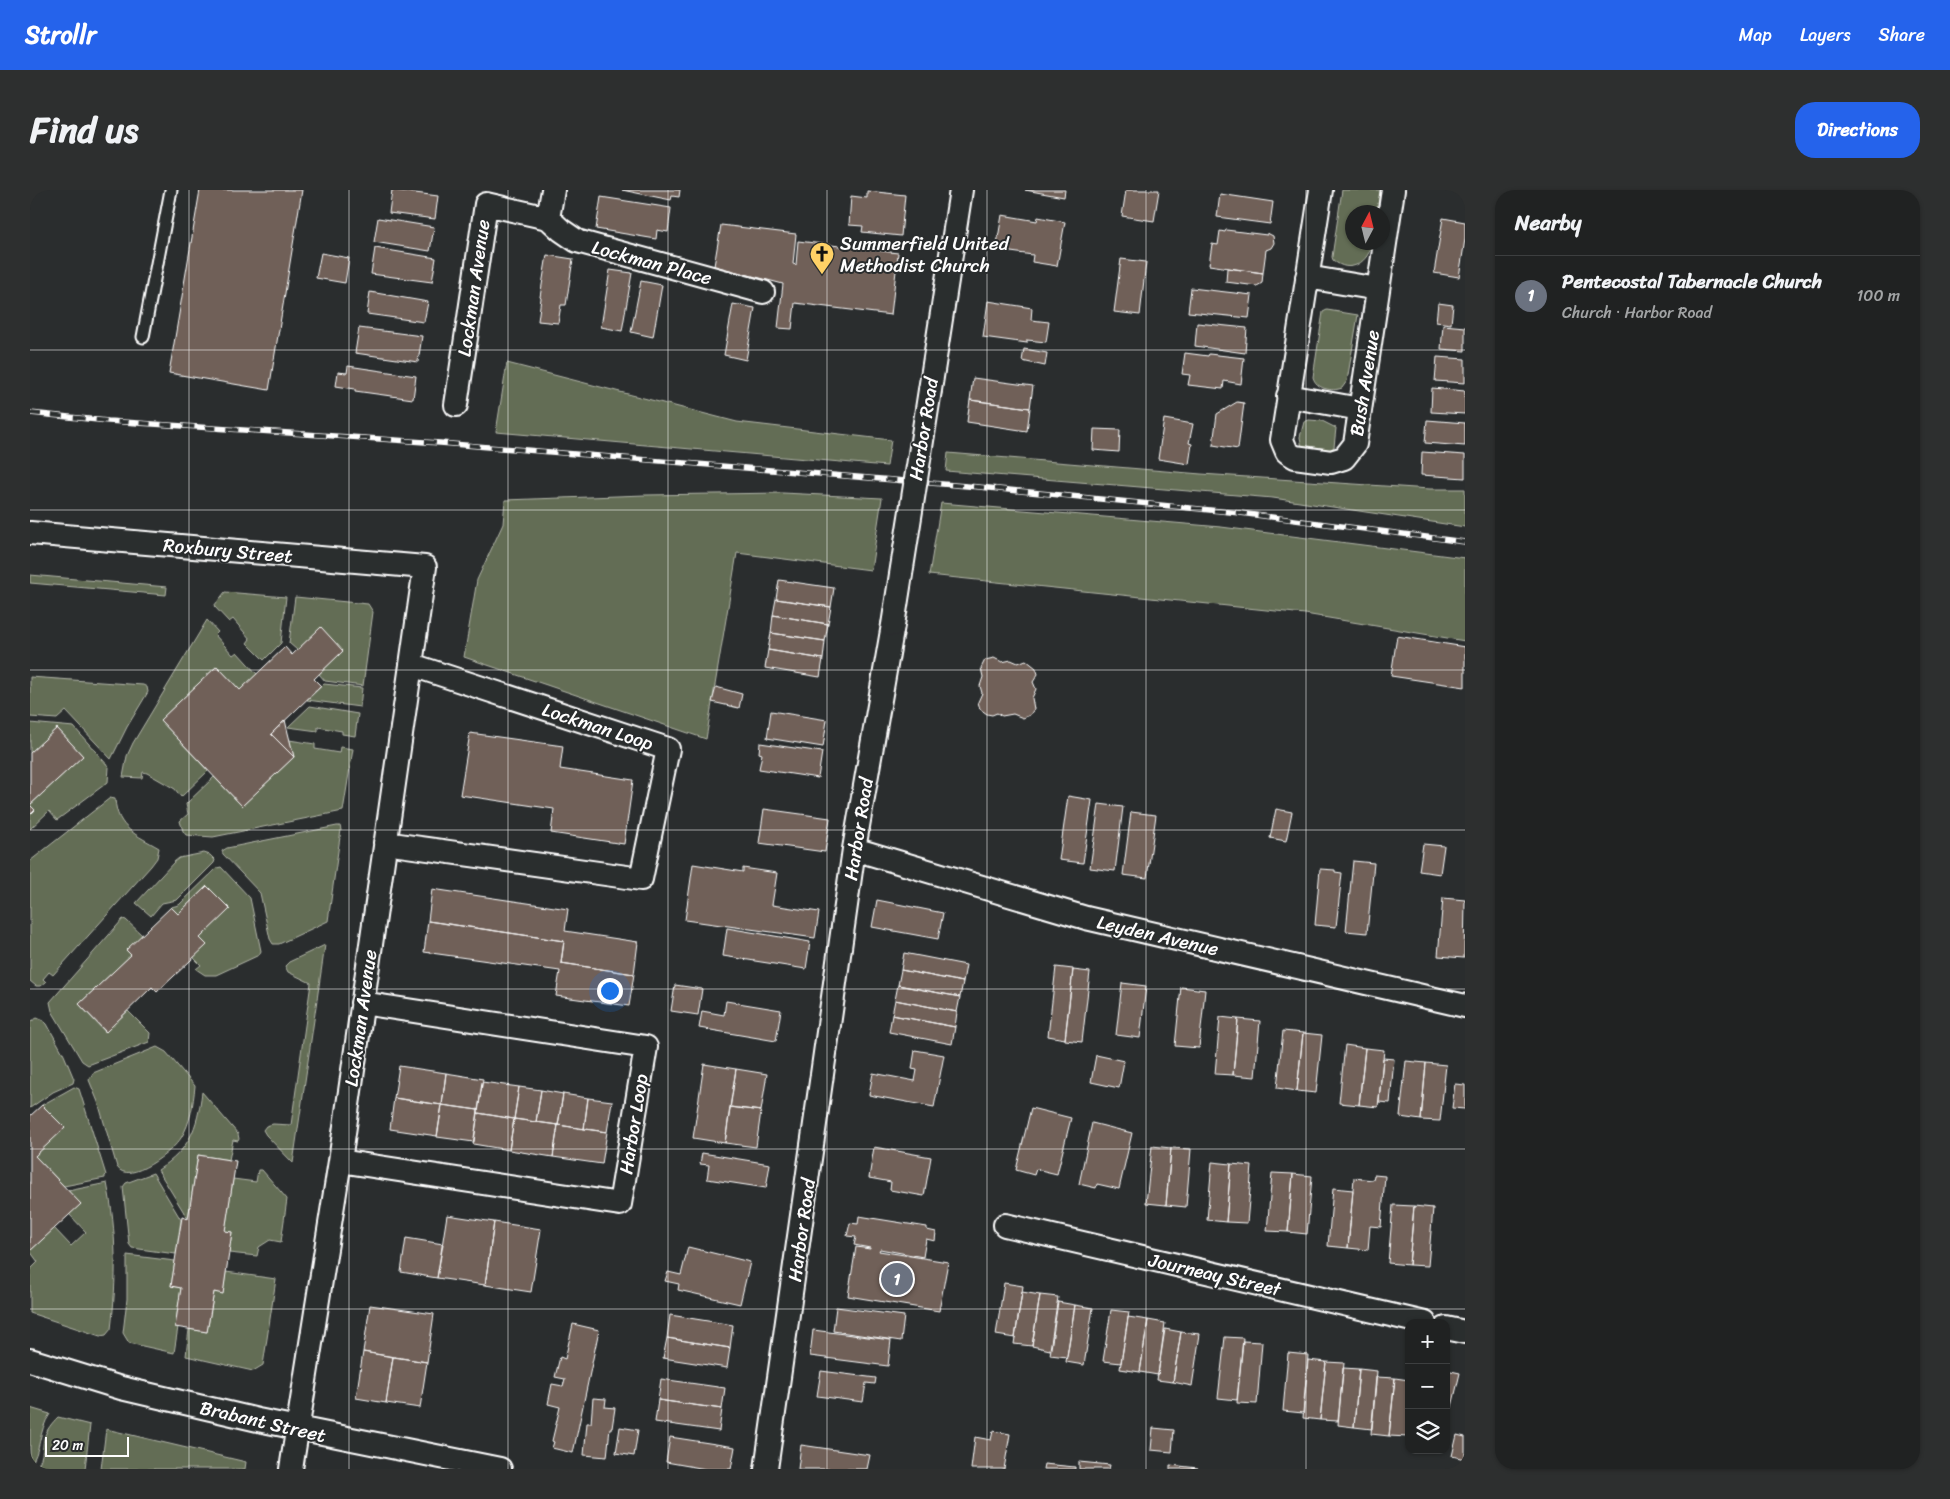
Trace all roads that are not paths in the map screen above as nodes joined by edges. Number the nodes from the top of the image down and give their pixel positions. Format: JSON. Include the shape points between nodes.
{"nodes":[{"id":1,"x":171,"y":190,"type":"edge"},
{"id":2,"x":553,"y":190,"type":"edge"},
{"id":3,"x":961,"y":190,"type":"edge"},
{"id":4,"x":1321,"y":190,"type":"edge"},
{"id":5,"x":1393,"y":190,"type":"edge"},
{"id":6,"x":548,"y":218,"type":"junction"},
{"id":7,"x":1307,"y":276,"type":"junction"},
{"id":8,"x":1378,"y":290,"type":"junction"},
{"id":9,"x":763,"y":292,"type":"dead end"},
{"id":10,"x":143,"y":337,"type":"dead end"},
{"id":11,"x":1288,"y":396,"type":"junction"},
{"id":12,"x":456,"y":405,"type":"dead end"},
{"id":13,"x":1360,"y":409,"type":"junction"},
{"id":14,"x":30,"y":533,"type":"edge"},
{"id":15,"x":425,"y":567,"type":"joint"},
{"id":16,"x":412,"y":665,"type":"junction"},
{"id":17,"x":385,"y":843,"type":"junction"},
{"id":18,"x":854,"y":849,"type":"junction"},
{"id":19,"x":362,"y":1004,"type":"junction"},
{"id":20,"x":1465,"y":1006,"type":"edge"},
{"id":21,"x":340,"y":1161,"type":"junction"},
{"id":22,"x":1005,"y":1225,"type":"dead end"},
{"id":23,"x":1408,"y":1319,"type":"edge"},
{"id":24,"x":1450,"y":1329,"type":"edge"},
{"id":25,"x":1465,"y":1332,"type":"edge"},
{"id":26,"x":30,"y":1360,"type":"edge"},
{"id":27,"x":298,"y":1429,"type":"junction"},
{"id":28,"x":291,"y":1469,"type":"edge"},
{"id":29,"x":500,"y":1469,"type":"edge"},
{"id":30,"x":766,"y":1469,"type":"edge"}],
"edges":[{"from":1,"to":10,"type":"lane"},
{"from":2,"to":6,"type":"street"},
{"from":3,"to":18,"type":"street","name":"Harbor Road","bridge":true,"via":[[893,625]]},
{"from":4,"to":7,"type":"street","name":"Bush Avenue"},
{"from":5,"to":8,"type":"street","name":"Bush Avenue"},
{"from":6,"to":9,"type":"street","name":"Lockman Place","via":[[577,241]]},
{"from":6,"to":12,"type":"street","name":"Lockman Avenue","via":[[486,204]]},
{"from":7,"to":8,"type":"street"},
{"from":7,"to":11,"type":"street","name":"Bush Avenue"},
{"from":8,"to":13,"type":"street","name":"Bush Avenue"},
{"from":11,"to":13,"type":"street"},
{"from":11,"to":13,"type":"street","name":"Bush Avenue","via":[[1282,440],[1286,452],[1306,460],[1331,462],[1344,458],[1355,444]]},
{"from":14,"to":15,"type":"street","name":"Roxbury Street"},
{"from":15,"to":16,"type":"street","name":"Lockman Avenue"},
{"from":16,"to":17,"type":"street","name":"Lockman Avenue"},
{"from":16,"to":17,"type":"street","name":"Lockman Loop","via":[[668,749],[642,879]]},
{"from":17,"to":19,"type":"street","name":"Lockman Avenue"},
{"from":18,"to":20,"type":"street","name":"Leyden Avenue","via":[[1086,918]]},
{"from":18,"to":30,"type":"street","name":"Harbor Road"},
{"from":19,"to":21,"type":"street","name":"Lockman Avenue"},
{"from":19,"to":21,"type":"street","name":"Harbor Loop","via":[[646,1047],[620,1204]]},
{"from":21,"to":27,"type":"street","name":"Lockman Avenue"},
{"from":22,"to":23,"type":"street","name":"Journeay Street"},
{"from":24,"to":25,"type":"street"},
{"from":26,"to":27,"type":"street","name":"Brabant Street","via":[[122,1388]]},
{"from":27,"to":28,"type":"street","name":"Lockman Avenue"},
{"from":27,"to":29,"type":"street","name":"Brabant Street"}]}
